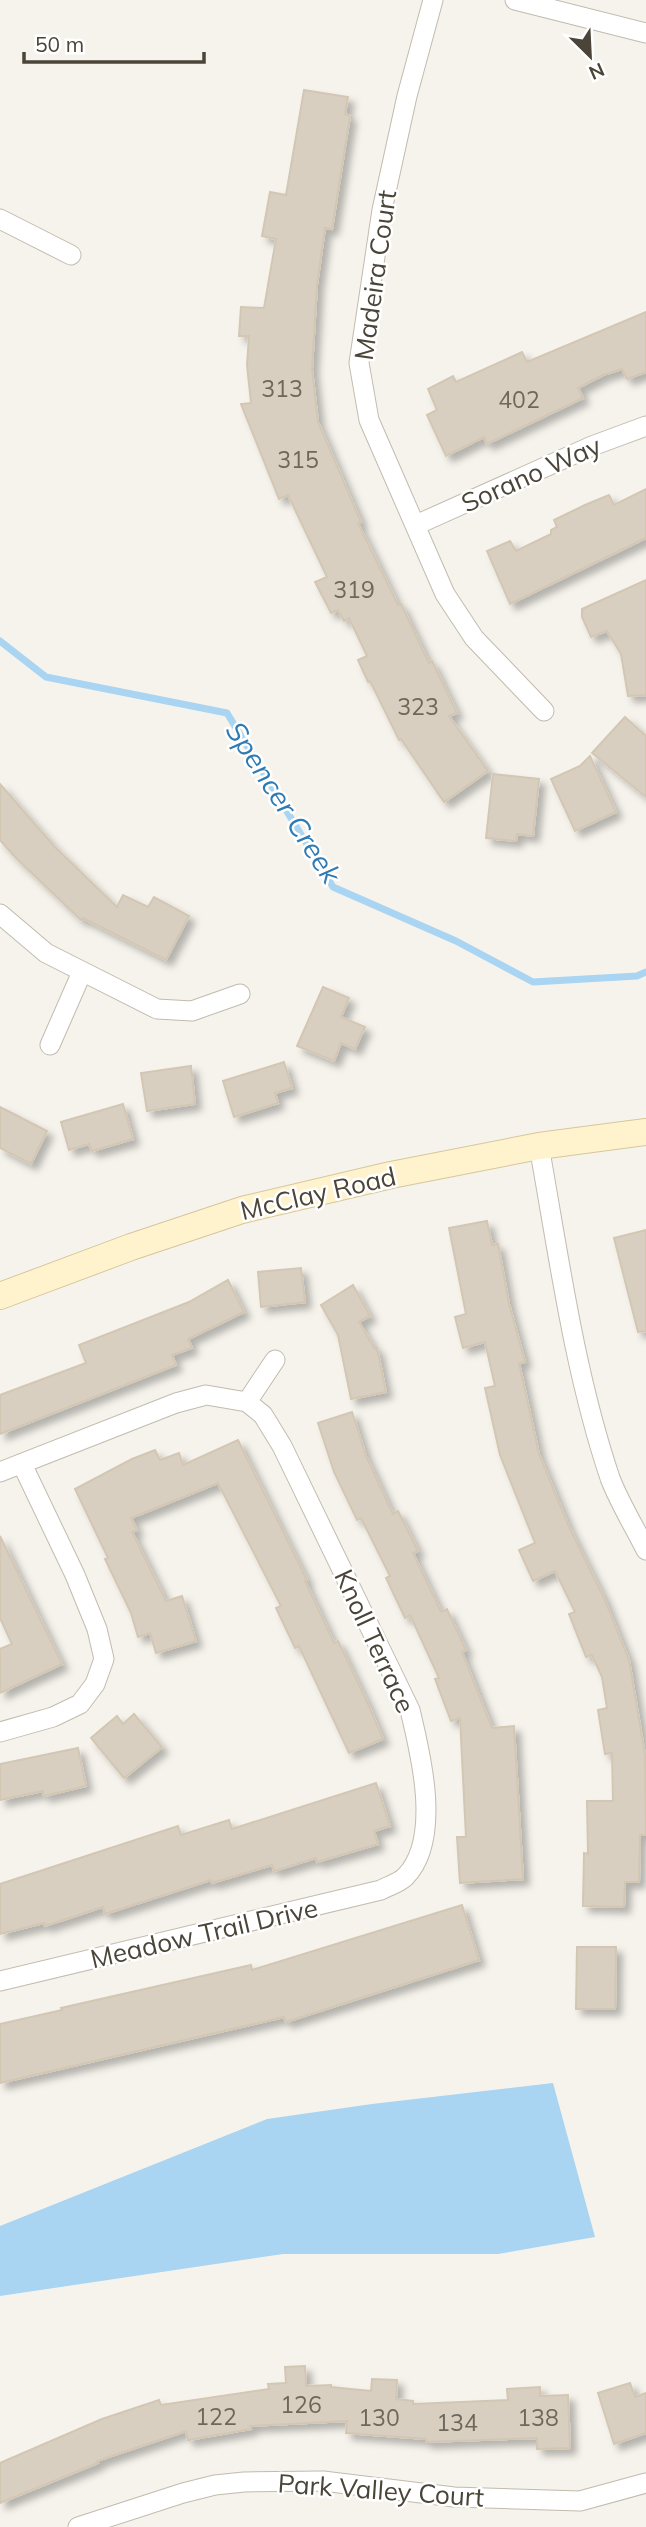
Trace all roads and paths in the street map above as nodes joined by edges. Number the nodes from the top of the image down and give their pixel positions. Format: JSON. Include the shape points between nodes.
{"nodes":[{"id":1,"x":433,"y":0,"type":"edge"},
{"id":2,"x":515,"y":0,"type":"edge"},
{"id":3,"x":646,"y":33,"type":"edge"},
{"id":4,"x":0,"y":219,"type":"edge"},
{"id":5,"x":71,"y":255,"type":"dead end"},
{"id":6,"x":646,"y":426,"type":"edge"},
{"id":7,"x":416,"y":525,"type":"junction"},
{"id":8,"x":544,"y":711,"type":"dead end"},
{"id":9,"x":0,"y":914,"type":"edge"},
{"id":10,"x":82,"y":972,"type":"junction"},
{"id":11,"x":240,"y":994,"type":"dead end"},
{"id":12,"x":50,"y":1045,"type":"dead end"},
{"id":13,"x":646,"y":1132,"type":"edge"},
{"id":14,"x":539,"y":1146,"type":"junction"},
{"id":15,"x":0,"y":1296,"type":"edge"},
{"id":16,"x":275,"y":1360,"type":"dead end"},
{"id":17,"x":247,"y":1402,"type":"junction"},
{"id":18,"x":22,"y":1464,"type":"junction"},
{"id":19,"x":0,"y":1472,"type":"edge"},
{"id":20,"x":646,"y":1550,"type":"edge"},
{"id":21,"x":0,"y":1732,"type":"edge"},
{"id":22,"x":404,"y":1878,"type":"joint"},
{"id":23,"x":0,"y":1981,"type":"edge"},
{"id":24,"x":646,"y":2483,"type":"edge"},
{"id":25,"x":78,"y":2527,"type":"edge"}],
"edges":[{"from":1,"to":7,"type":"street","name":"Madeira Court","via":[[382,210],[359,363],[369,420]]},
{"from":2,"to":3,"type":"street"},
{"from":4,"to":5,"type":"street"},
{"from":6,"to":7,"type":"street","name":"Sorano Way"},
{"from":7,"to":8,"type":"street","name":"Madeira Court","via":[[459,617]]},
{"from":9,"to":10,"type":"street","via":[[46,953]]},
{"from":10,"to":11,"type":"street","via":[[157,1009],[192,1011]]},
{"from":10,"to":12,"type":"street"},
{"from":13,"to":14,"type":"main road","name":"McClay Road"},
{"from":14,"to":15,"type":"main road","name":"McClay Road","via":[[242,1210]]},
{"from":14,"to":20,"type":"street","via":[[594,1424],[611,1481]]},
{"from":16,"to":17,"type":"street"},
{"from":17,"to":18,"type":"street","via":[[206,1395],[176,1403]]},
{"from":17,"to":22,"type":"street","name":"Knoll Terrace","via":[[263,1415],[282,1446],[410,1710],[419,1747],[425,1832],[419,1856]]},
{"from":18,"to":19,"type":"street"},
{"from":18,"to":21,"type":"street","via":[[75,1575],[104,1659],[80,1704]]},
{"from":22,"to":23,"type":"street","name":"Meadow Trail Drive","via":[[343,1900]]},
{"from":24,"to":25,"type":"street","name":"Park Valley Court","via":[[580,2501],[454,2497],[323,2481],[244,2482],[183,2493]]}]}
